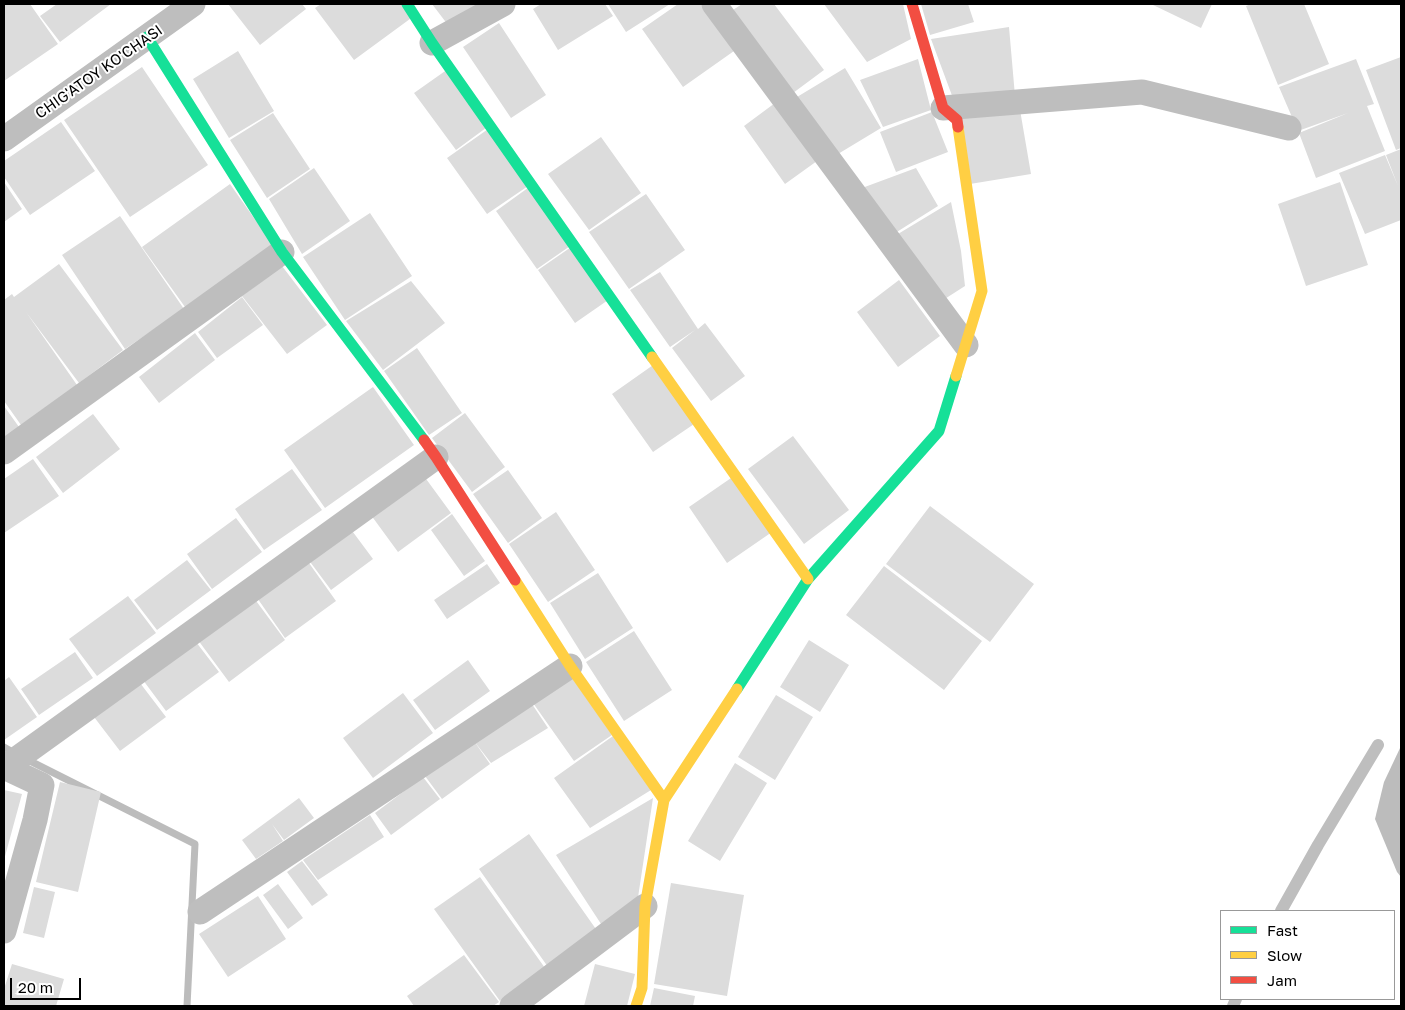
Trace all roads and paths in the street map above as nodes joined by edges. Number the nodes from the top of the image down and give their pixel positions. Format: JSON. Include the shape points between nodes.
{"nodes":[{"id":1,"x":193,"y":4,"type":"edge"},
{"id":2,"x":407,"y":4,"type":"edge"},
{"id":3,"x":503,"y":4,"type":"edge"},
{"id":4,"x":714,"y":4,"type":"edge"},
{"id":5,"x":912,"y":4,"type":"edge"},
{"id":6,"x":148,"y":37,"type":"junction"},
{"id":7,"x":432,"y":43,"type":"junction"},
{"id":8,"x":943,"y":108,"type":"junction"},
{"id":9,"x":1289,"y":128,"type":"dead end"},
{"id":10,"x":4,"y":139,"type":"edge"},
{"id":11,"x":282,"y":252,"type":"junction"},
{"id":12,"x":966,"y":345,"type":"junction"},
{"id":13,"x":4,"y":452,"type":"edge"},
{"id":14,"x":436,"y":457,"type":"junction"},
{"id":15,"x":808,"y":579,"type":"junction"},
{"id":16,"x":570,"y":666,"type":"junction"},
{"id":17,"x":1378,"y":745,"type":"dead end"},
{"id":18,"x":4,"y":768,"type":"edge"},
{"id":19,"x":664,"y":800,"type":"junction"},
{"id":20,"x":645,"y":906,"type":"junction"},
{"id":21,"x":1282,"y":910,"type":"edge"},
{"id":22,"x":200,"y":912,"type":"dead end"},
{"id":23,"x":4,"y":931,"type":"edge"},
{"id":24,"x":512,"y":1006,"type":"edge"},
{"id":25,"x":636,"y":1006,"type":"edge"}],
"edges":[{"from":1,"to":6,"type":"street","name":"CHIG'ATOY KO'CHASI"},
{"from":2,"to":7,"type":"street"},
{"from":3,"to":7,"type":"street"},
{"from":4,"to":12,"type":"street"},
{"from":5,"to":8,"type":"street"},
{"from":6,"to":10,"type":"street","name":"CHIG'ATOY KO'CHASI"},
{"from":6,"to":11,"type":"street"},
{"from":7,"to":15,"type":"street"},
{"from":8,"to":9,"type":"street","via":[[1142,92]]},
{"from":8,"to":12,"type":"street","via":[[958,120],[982,291]]},
{"from":11,"to":13,"type":"street"},
{"from":11,"to":14,"type":"street"},
{"from":12,"to":15,"type":"street","via":[[939,431]]},
{"from":14,"to":16,"type":"street"},
{"from":14,"to":18,"type":"street"},
{"from":15,"to":19,"type":"street"},
{"from":16,"to":19,"type":"street"},
{"from":16,"to":22,"type":"street"},
{"from":17,"to":21,"type":"lane"},
{"from":18,"to":23,"type":"street","via":[[42,785]]},
{"from":19,"to":20,"type":"street"},
{"from":20,"to":24,"type":"street"},
{"from":20,"to":25,"type":"street","via":[[642,988]]}]}
